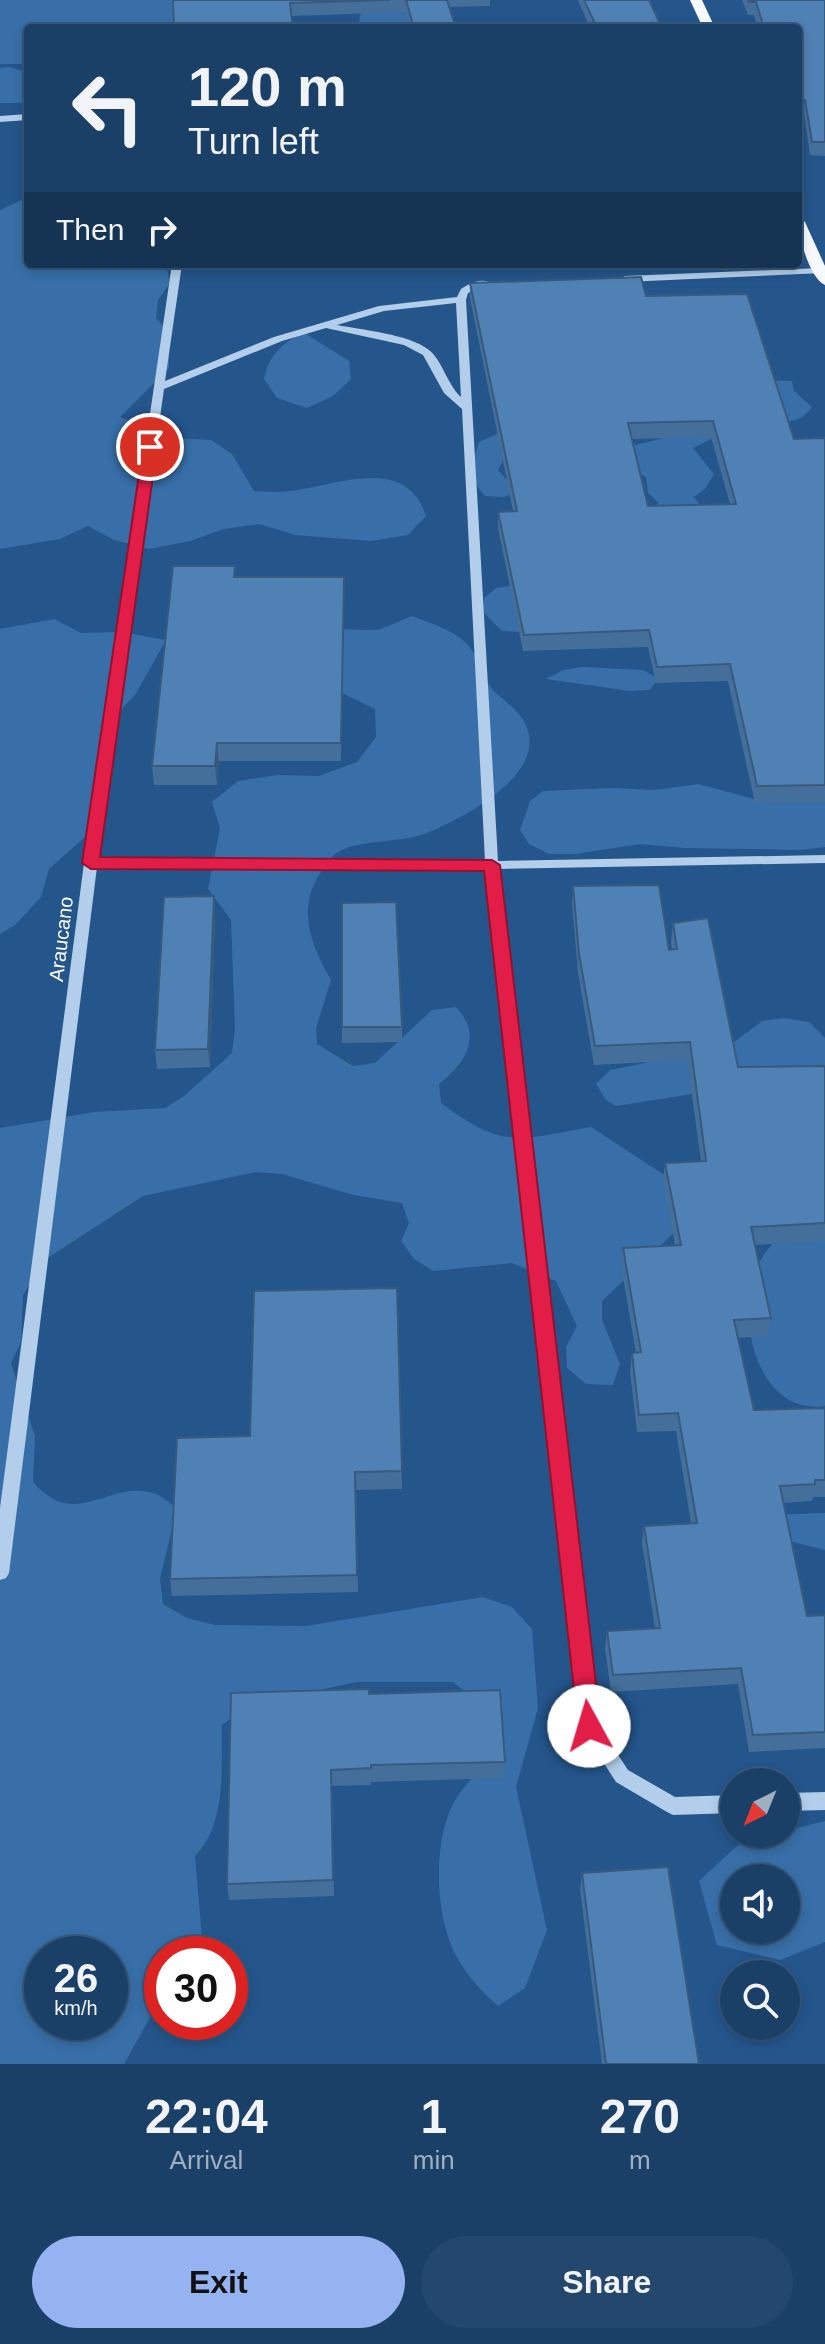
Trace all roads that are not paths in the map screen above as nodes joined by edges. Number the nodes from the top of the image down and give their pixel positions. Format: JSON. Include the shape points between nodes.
{"nodes":[{"id":1,"x":696,"y":0,"type":"edge"},
{"id":2,"x":707,"y":24,"type":"edge"},
{"id":3,"x":24,"y":117,"type":"edge"},
{"id":4,"x":0,"y":119,"type":"edge"},
{"id":5,"x":802,"y":231,"type":"edge"},
{"id":6,"x":176,"y":268,"type":"edge"},
{"id":7,"x":823,"y":276,"type":"edge"},
{"id":8,"x":616,"y":279,"type":"edge"},
{"id":9,"x":506,"y":284,"type":"edge"},
{"id":10,"x":461,"y":300,"type":"junction"},
{"id":11,"x":325,"y":325,"type":"junction"},
{"id":12,"x":159,"y":387,"type":"junction"},
{"id":13,"x":468,"y":409,"type":"junction"},
{"id":14,"x":825,"y":859,"type":"edge"},
{"id":15,"x":91,"y":863,"type":"junction"},
{"id":16,"x":492,"y":865,"type":"junction"},
{"id":17,"x":0,"y":1573,"type":"edge"},
{"id":18,"x":825,"y":1801,"type":"edge"},
{"id":19,"x":800,"y":1802,"type":"edge"},
{"id":20,"x":720,"y":1804,"type":"edge"}],
"edges":[{"from":1,"to":2,"type":"main road"},
{"from":3,"to":4,"type":"street"},
{"from":5,"to":7,"type":"main road"},
{"from":6,"to":12,"type":"street","name":"Araucano"},
{"from":7,"to":8,"type":"street"},
{"from":9,"to":10,"type":"street","via":[[474,285]]},
{"from":10,"to":11,"type":"street","via":[[383,308]]},
{"from":10,"to":13,"type":"street"},
{"from":11,"to":12,"type":"street"},
{"from":11,"to":13,"type":"street","via":[[407,343],[427,353],[448,391]]},
{"from":12,"to":15,"type":"street","name":"Araucano"},
{"from":13,"to":16,"type":"street"},
{"from":14,"to":16,"type":"street"},
{"from":15,"to":16,"type":"street"},
{"from":15,"to":17,"type":"street","name":"Araucano"},
{"from":16,"to":20,"type":"street","via":[[589,1726],[622,1776],[673,1806]]},
{"from":18,"to":19,"type":"street"}]}
